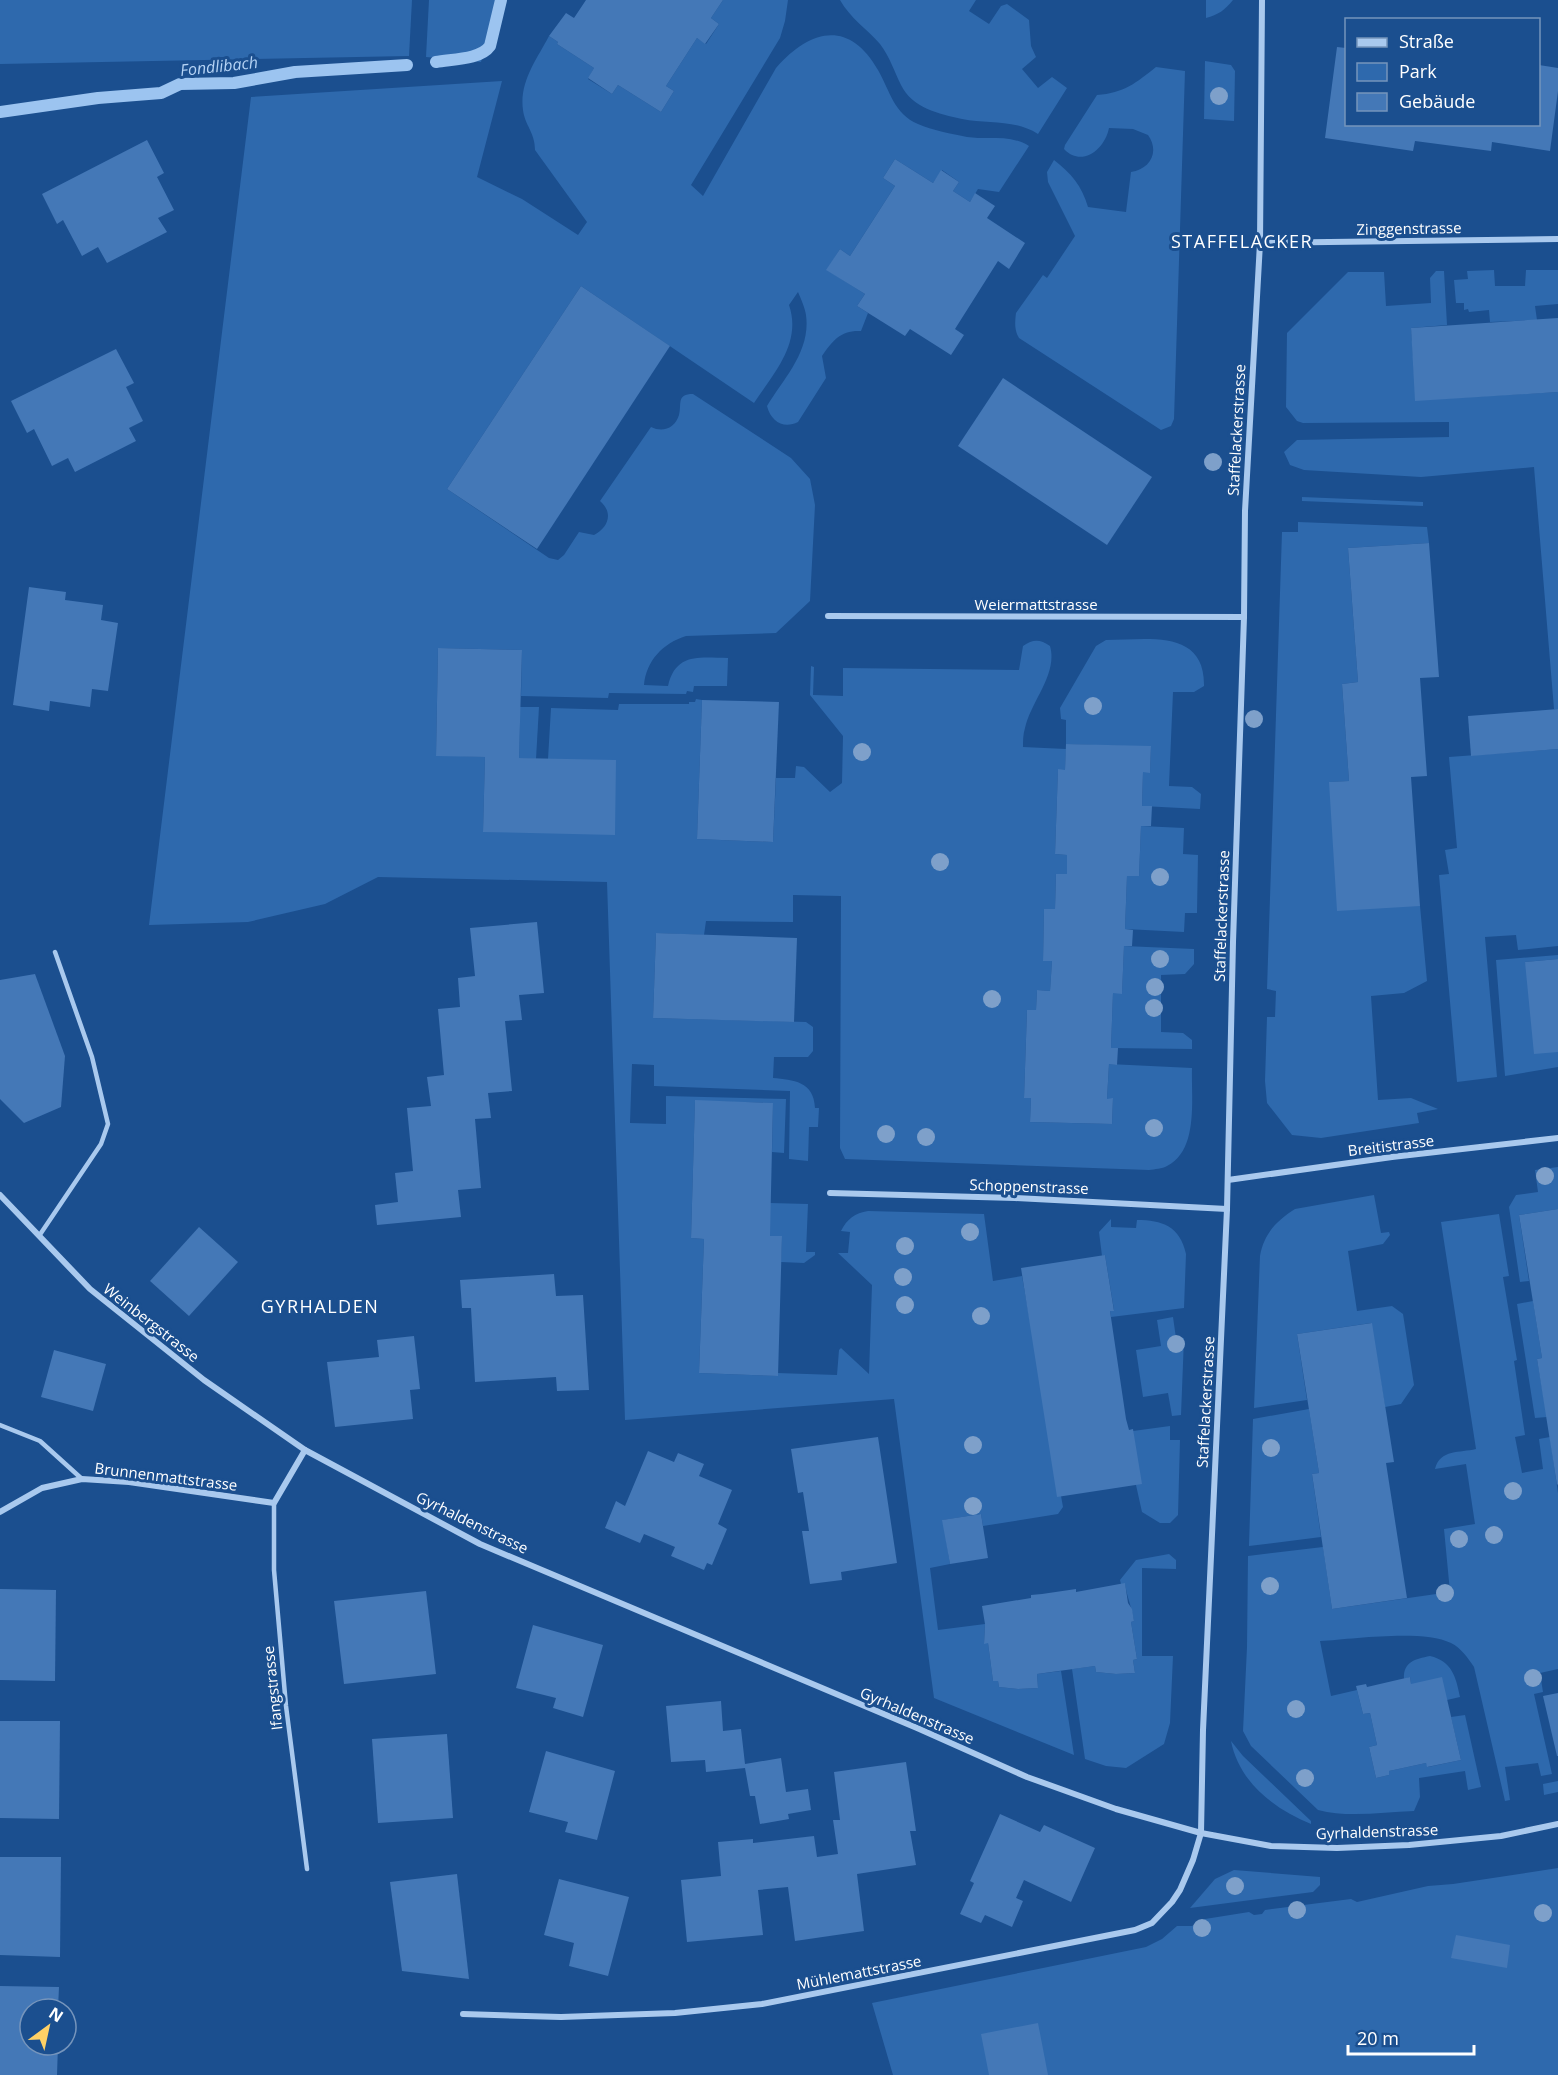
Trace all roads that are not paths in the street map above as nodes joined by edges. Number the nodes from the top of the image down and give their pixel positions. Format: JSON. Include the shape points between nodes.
{"nodes":[{"id":1,"x":1262,"y":0,"type":"edge"},
{"id":2,"x":1558,"y":239,"type":"edge"},
{"id":3,"x":1260,"y":243,"type":"junction"},
{"id":4,"x":828,"y":616,"type":"dead end"},
{"id":5,"x":1244,"y":617,"type":"junction"},
{"id":6,"x":55,"y":952,"type":"dead end"},
{"id":7,"x":1558,"y":1138,"type":"edge"},
{"id":8,"x":1228,"y":1180,"type":"junction"},
{"id":9,"x":830,"y":1193,"type":"dead end"},
{"id":10,"x":0,"y":1195,"type":"edge"},
{"id":11,"x":1227,"y":1209,"type":"junction"},
{"id":12,"x":39,"y":1236,"type":"junction"},
{"id":13,"x":0,"y":1425,"type":"edge"},
{"id":14,"x":305,"y":1450,"type":"junction"},
{"id":15,"x":82,"y":1479,"type":"junction"},
{"id":16,"x":274,"y":1503,"type":"junction"},
{"id":17,"x":0,"y":1512,"type":"edge"},
{"id":18,"x":1558,"y":1824,"type":"edge"},
{"id":19,"x":1201,"y":1833,"type":"junction"},
{"id":20,"x":307,"y":1869,"type":"dead end"},
{"id":21,"x":463,"y":2014,"type":"dead end"}],
"edges":[{"from":1,"to":3,"type":"street","name":"Staffelackerstrasse"},
{"from":2,"to":3,"type":"street","name":"Zinggenstrasse"},
{"from":3,"to":5,"type":"street","name":"Staffelackerstrasse","via":[[1245,511]]},
{"from":4,"to":5,"type":"street","name":"Weiermattstrasse"},
{"from":5,"to":8,"type":"street","name":"Staffelackerstrasse"},
{"from":6,"to":12,"type":"lane","via":[[92,1057],[108,1124],[101,1144]]},
{"from":7,"to":8,"type":"street","name":"Breitistrasse"},
{"from":8,"to":11,"type":"street","name":"Staffelackerstrasse"},
{"from":9,"to":11,"type":"street","name":"Schoppenstrasse"},
{"from":10,"to":12,"type":"street","name":"Weinbergstrasse"},
{"from":11,"to":19,"type":"street","name":"Staffelackerstrasse"},
{"from":12,"to":14,"type":"street","name":"Weinbergstrasse","via":[[90,1289],[204,1380]]},
{"from":13,"to":15,"type":"lane","via":[[40,1441]]},
{"from":14,"to":16,"type":"street"},
{"from":14,"to":19,"type":"street","name":"Gyrhaldenstrasse","via":[[480,1544],[658,1621],[1027,1777],[1116,1809]]},
{"from":15,"to":16,"type":"street","name":"Brunnenmattstrasse"},
{"from":15,"to":17,"type":"street","name":"Brunnenmattstrasse","via":[[42,1488]]},
{"from":16,"to":20,"type":"lane","name":"Ifangstrasse","via":[[274,1570],[286,1706]]},
{"from":18,"to":19,"type":"street","name":"Gyrhaldenstrasse","via":[[1501,1836],[1337,1848],[1271,1846]]},
{"from":19,"to":21,"type":"street","name":"Mühlemattstrasse","via":[[1193,1860],[1172,1902],[1152,1923],[1135,1930],[762,2004],[675,2013]]}]}
